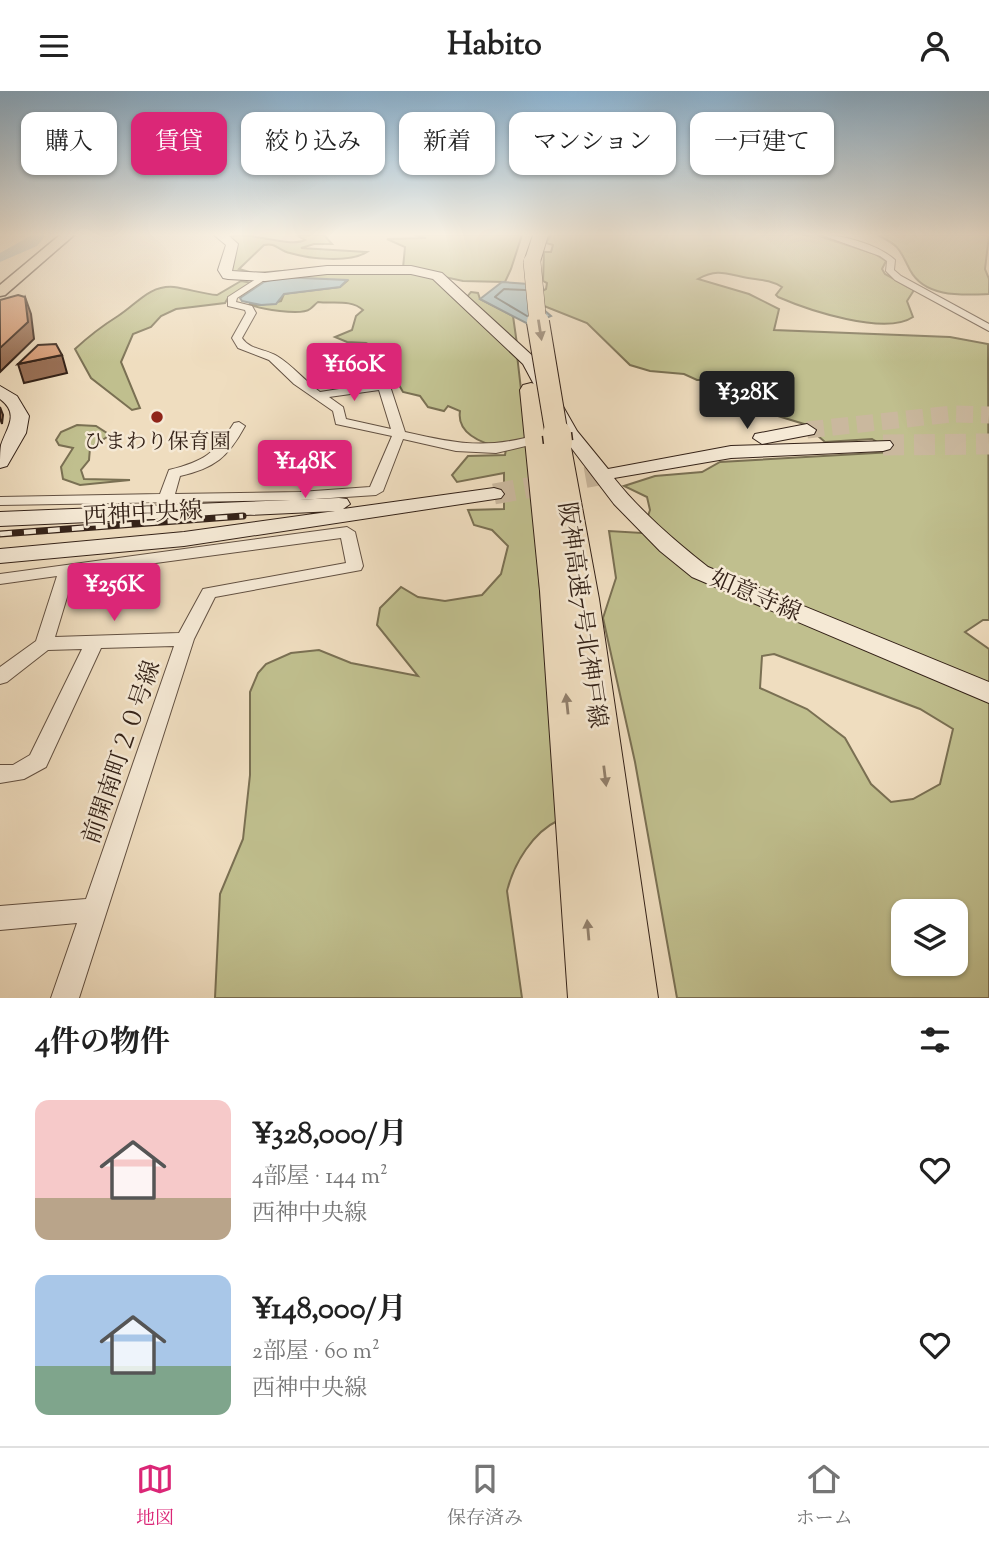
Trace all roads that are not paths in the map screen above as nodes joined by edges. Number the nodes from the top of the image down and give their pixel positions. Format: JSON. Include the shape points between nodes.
{"nodes":[{"id":1,"x":18,"y":277,"type":"edge"},
{"id":2,"x":265,"y":277,"type":"edge"},
{"id":3,"x":438,"y":277,"type":"edge"},
{"id":4,"x":522,"y":277,"type":"edge"},
{"id":5,"x":529,"y":277,"type":"edge"},
{"id":6,"x":897,"y":277,"type":"edge"},
{"id":7,"x":0,"y":292,"type":"edge"},
{"id":8,"x":989,"y":328,"type":"edge"},
{"id":9,"x":0,"y":391,"type":"edge"},
{"id":10,"x":321,"y":395,"type":"junction"},
{"id":11,"x":239,"y":426,"type":"dead end"},
{"id":12,"x":807,"y":430,"type":"tunnel mouth"},
{"id":13,"x":399,"y":434,"type":"junction"},
{"id":14,"x":551,"y":439,"type":"junction"},
{"id":15,"x":883,"y":445,"type":"tunnel mouth"},
{"id":16,"x":0,"y":463,"type":"edge"},
{"id":17,"x":166,"y":498,"type":"junction"},
{"id":18,"x":0,"y":501,"type":"edge"},
{"id":19,"x":0,"y":510,"type":"edge"},
{"id":20,"x":85,"y":511,"type":"junction"},
{"id":21,"x":0,"y":519,"type":"edge"},
{"id":22,"x":330,"y":519,"type":"junction"},
{"id":23,"x":7,"y":562,"type":"edge"},
{"id":24,"x":67,"y":571,"type":"junction"},
{"id":25,"x":0,"y":579,"type":"edge"},
{"id":26,"x":185,"y":639,"type":"junction"},
{"id":27,"x":94,"y":643,"type":"junction"},
{"id":28,"x":44,"y":644,"type":"junction"},
{"id":29,"x":0,"y":677,"type":"edge"},
{"id":30,"x":989,"y":693,"type":"edge"},
{"id":31,"x":0,"y":774,"type":"edge"},
{"id":32,"x":93,"y":910,"type":"junction"},
{"id":33,"x":0,"y":918,"type":"edge"},
{"id":34,"x":65,"y":998,"type":"edge"},
{"id":35,"x":594,"y":998,"type":"edge"},
{"id":36,"x":632,"y":998,"type":"edge"}],
"edges":[{"from":1,"to":7,"type":"main road"},
{"from":2,"to":10,"type":"street","via":[[233,297],[231,304],[251,313],[237,338],[242,346],[273,358],[298,382]]},
{"from":3,"to":14,"type":"street","name":"如意寺線","via":[[530,362]]},
{"from":35,"to":4,"type":"highway","name":"阪神高速7号北神戸線","one_way":true,"via":[[557,604],[519,289]]},
{"from":5,"to":14,"type":"highway","name":"阪神高速7号北神戸線","one_way":true,"bridge":true},
{"from":6,"to":8,"type":"street"},
{"from":9,"to":16,"type":"street","via":[[20,410],[21,425]]},
{"from":10,"to":13,"type":"street","via":[[339,411],[340,421]]},
{"from":10,"to":13,"type":"street","via":[[384,386]]},
{"from":11,"to":17,"type":"street","via":[[224,454],[174,473]]},
{"from":12,"to":15,"type":"street","via":[[613,468],[731,452]]},
{"from":13,"to":14,"type":"street","via":[[456,447],[496,449]]},
{"from":13,"to":17,"type":"street","via":[[376,491]]},
{"from":14,"to":30,"type":"street","name":"如意寺線","via":[[700,572]]},
{"from":14,"to":36,"type":"highway","name":"阪神高速7号北神戸線","one_way":true,"via":[[583,599]]},
{"from":17,"to":18,"type":"street"},
{"from":19,"to":20,"type":"street"},
{"from":20,"to":21,"type":"street","name":"西神中央線"},
{"from":20,"to":22,"type":"street","name":"西神中央線","via":[[289,506],[494,489]]},
{"from":22,"to":23,"type":"street","via":[[152,547]]},
{"from":22,"to":23,"type":"street","name":"西神中央線"},
{"from":24,"to":25,"type":"street","name":"前開南町２０号線"},
{"from":24,"to":26,"type":"street","name":"前開南町２０号線","via":[[347,532],[355,566],[209,593]]},
{"from":24,"to":28,"type":"street"},
{"from":26,"to":27,"type":"street"},
{"from":26,"to":32,"type":"street","name":"前開南町２０号線"},
{"from":27,"to":28,"type":"street"},
{"from":27,"to":31,"type":"street","via":[[38,761],[16,773]]},
{"from":28,"to":29,"type":"street"},
{"from":32,"to":33,"type":"street"},
{"from":32,"to":34,"type":"street","name":"前開南町２０号線"}]}
